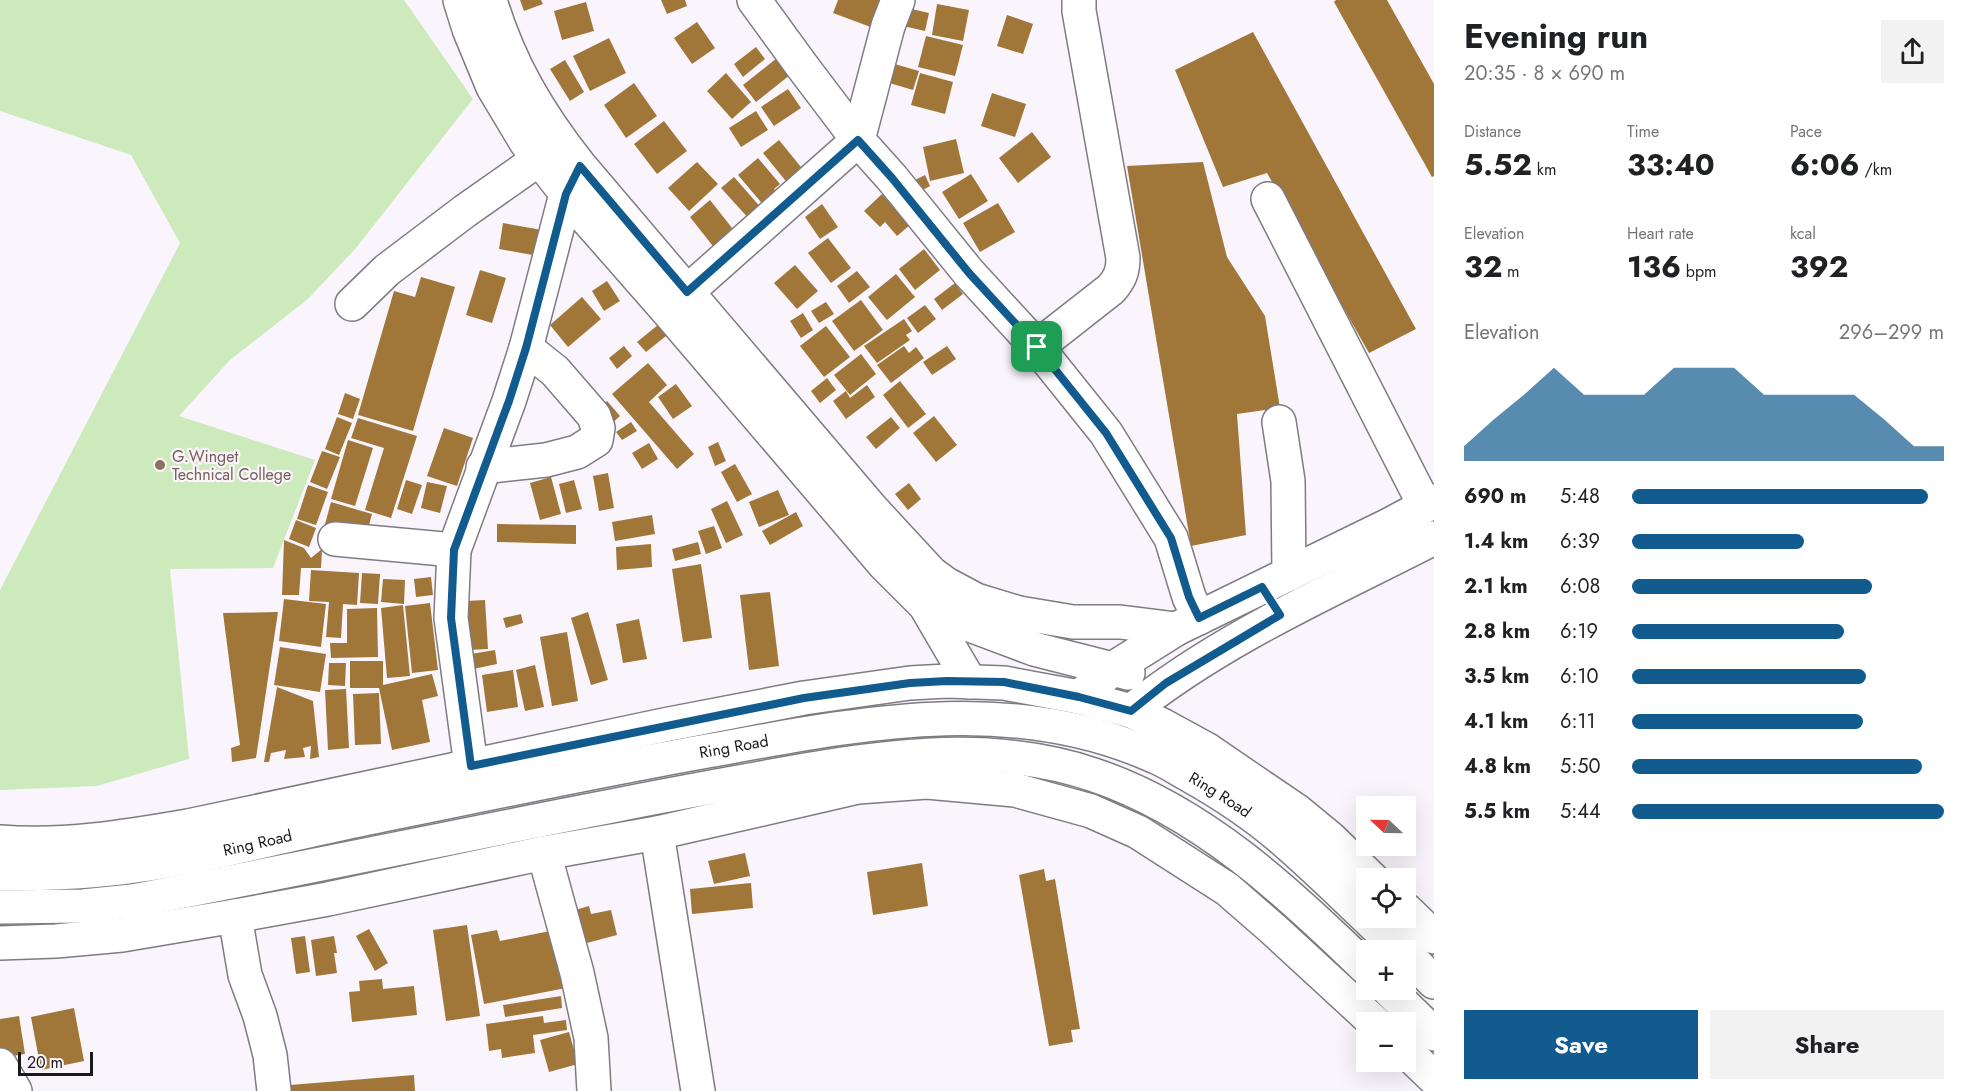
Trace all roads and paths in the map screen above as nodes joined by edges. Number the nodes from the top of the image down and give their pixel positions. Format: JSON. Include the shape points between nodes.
{"nodes":[{"id":1,"x":460,"y":0,"type":"edge"},
{"id":2,"x":490,"y":0,"type":"edge"},
{"id":3,"x":754,"y":0,"type":"edge"},
{"id":4,"x":898,"y":0,"type":"edge"},
{"id":5,"x":1079,"y":0,"type":"edge"},
{"id":6,"x":858,"y":140,"type":"junction"},
{"id":7,"x":539,"y":159,"type":"junction"},
{"id":8,"x":573,"y":180,"type":"junction"},
{"id":9,"x":1268,"y":199,"type":"dead end"},
{"id":10,"x":687,"y":292,"type":"junction"},
{"id":11,"x":352,"y":304,"type":"dead end"},
{"id":12,"x":1037,"y":347,"type":"junction"},
{"id":13,"x":526,"y":348,"type":"junction"},
{"id":14,"x":1279,"y":422,"type":"dead end"},
{"id":15,"x":483,"y":467,"type":"junction"},
{"id":16,"x":1429,"y":504,"type":"edge"},
{"id":17,"x":1434,"y":538,"type":"edge"},
{"id":18,"x":335,"y":539,"type":"dead end"},
{"id":19,"x":454,"y":550,"type":"junction"},
{"id":20,"x":1275,"y":581,"type":"junction"},
{"id":21,"x":925,"y":605,"type":"junction"},
{"id":22,"x":1280,"y":615,"type":"junction"},
{"id":23,"x":1188,"y":624,"type":"junction"},
{"id":24,"x":1114,"y":668,"type":"junction"},
{"id":25,"x":970,"y":682,"type":"junction"},
{"id":26,"x":1166,"y":683,"type":"junction"},
{"id":27,"x":1079,"y":697,"type":"junction"},
{"id":28,"x":1131,"y":711,"type":"junction"},
{"id":29,"x":471,"y":766,"type":"junction"},
{"id":30,"x":657,"y":833,"type":"junction"},
{"id":31,"x":0,"y":842,"type":"edge"},
{"id":32,"x":544,"y":853,"type":"junction"},
{"id":33,"x":1360,"y":868,"type":"edge"},
{"id":34,"x":0,"y":874,"type":"edge"},
{"id":35,"x":0,"y":907,"type":"edge"},
{"id":36,"x":235,"y":916,"type":"junction"},
{"id":37,"x":1416,"y":919,"type":"edge"},
{"id":38,"x":1434,"y":936,"type":"edge"},
{"id":39,"x":1390,"y":940,"type":"edge"},
{"id":40,"x":0,"y":943,"type":"edge"},
{"id":41,"x":1356,"y":959,"type":"edge"},
{"id":42,"x":1416,"y":964,"type":"edge"},
{"id":43,"x":1434,"y":982,"type":"edge"},
{"id":44,"x":1399,"y":1000,"type":"edge"},
{"id":45,"x":1363,"y":1012,"type":"edge"},
{"id":46,"x":1434,"y":1034,"type":"edge"},
{"id":47,"x":1416,"y":1061,"type":"edge"},
{"id":48,"x":0,"y":1065,"type":"edge"},
{"id":49,"x":1434,"y":1078,"type":"edge"},
{"id":50,"x":15,"y":1091,"type":"edge"},
{"id":51,"x":274,"y":1091,"type":"edge"},
{"id":52,"x":594,"y":1091,"type":"edge"},
{"id":53,"x":698,"y":1091,"type":"edge"}],
"edges":[{"from":1,"to":7,"type":"main road","via":[[493,87]]},
{"from":2,"to":8,"type":"main road","via":[[519,75]]},
{"from":3,"to":6,"type":"main road"},
{"from":4,"to":6,"type":"main road"},
{"from":5,"to":12,"type":"main road","via":[[1123,267],[1112,289]]},
{"from":6,"to":10,"type":"main road"},
{"from":6,"to":12,"type":"main road","via":[[969,273]]},
{"from":7,"to":8,"type":"main road"},
{"from":7,"to":11,"type":"main road","via":[[387,270]]},
{"from":8,"to":10,"type":"main road"},
{"from":8,"to":13,"type":"main road"},
{"from":8,"to":21,"type":"main road","via":[[884,564]]},
{"from":9,"to":16,"type":"main road"},
{"from":10,"to":23,"type":"main road","via":[[901,542],[946,584],[976,600],[1019,613],[1073,622]]},
{"from":12,"to":23,"type":"main road","via":[[1106,433],[1171,538],[1189,597]]},
{"from":13,"to":15,"type":"main road"},
{"from":13,"to":15,"type":"main road","via":[[555,371],[594,416],[597,440],[577,452],[546,460]]},
{"from":14,"to":20,"type":"main road","via":[[1288,481]]},
{"from":15,"to":19,"type":"main road"},
{"from":16,"to":20,"type":"main road"},
{"from":17,"to":22,"type":"main road"},
{"from":18,"to":19,"type":"main road"},
{"from":19,"to":29,"type":"main road","via":[[451,618]]},
{"from":20,"to":22,"type":"main road"},
{"from":20,"to":23,"type":"main road"},
{"from":21,"to":24,"type":"main road","via":[[1034,649]]},
{"from":21,"to":25,"type":"main road"},
{"from":22,"to":26,"type":"main road"},
{"from":23,"to":24,"type":"main road"},
{"from":24,"to":26,"type":"main road"},
{"from":24,"to":27,"type":"main road"},
{"from":25,"to":27,"type":"main road","via":[[1004,682]]},
{"from":25,"to":29,"type":"main road","via":[[910,683],[804,698]]},
{"from":26,"to":28,"type":"main road"},
{"from":27,"to":28,"type":"main road"},
{"from":28,"to":33,"type":"main road","via":[[1206,749],[1256,781],[1314,825]]},
{"from":29,"to":31,"type":"main road","via":[[130,836],[50,845]]},
{"from":30,"to":32,"type":"main road"},
{"from":30,"to":45,"type":"main road","via":[[858,787],[927,782],[1015,790],[1091,811],[1138,832],[1227,889]]},
{"from":30,"to":53,"type":"main road"},
{"from":32,"to":36,"type":"main road"},
{"from":32,"to":52,"type":"main road","via":[[591,1038]]},
{"from":34,"to":39,"type":"main road","name":"Ring Road","via":[[135,866],[657,760],[860,724],[930,718],[1006,718],[1125,744],[1205,784],[1281,838]]},
{"from":35,"to":41,"type":"main road","name":"Ring Road","via":[[132,902],[847,762],[941,754],[979,755],[1051,763],[1092,774],[1172,810],[1216,837],[1271,880]]},
{"from":36,"to":40,"type":"main road","via":[[122,935]]},
{"from":36,"to":51,"type":"main road","via":[[245,975],[270,1055]]},
{"from":37,"to":38,"type":"main road"},
{"from":42,"to":43,"type":"main road"},
{"from":44,"to":46,"type":"main road"},
{"from":47,"to":49,"type":"main road"},
{"from":48,"to":50,"type":"main road"}]}
